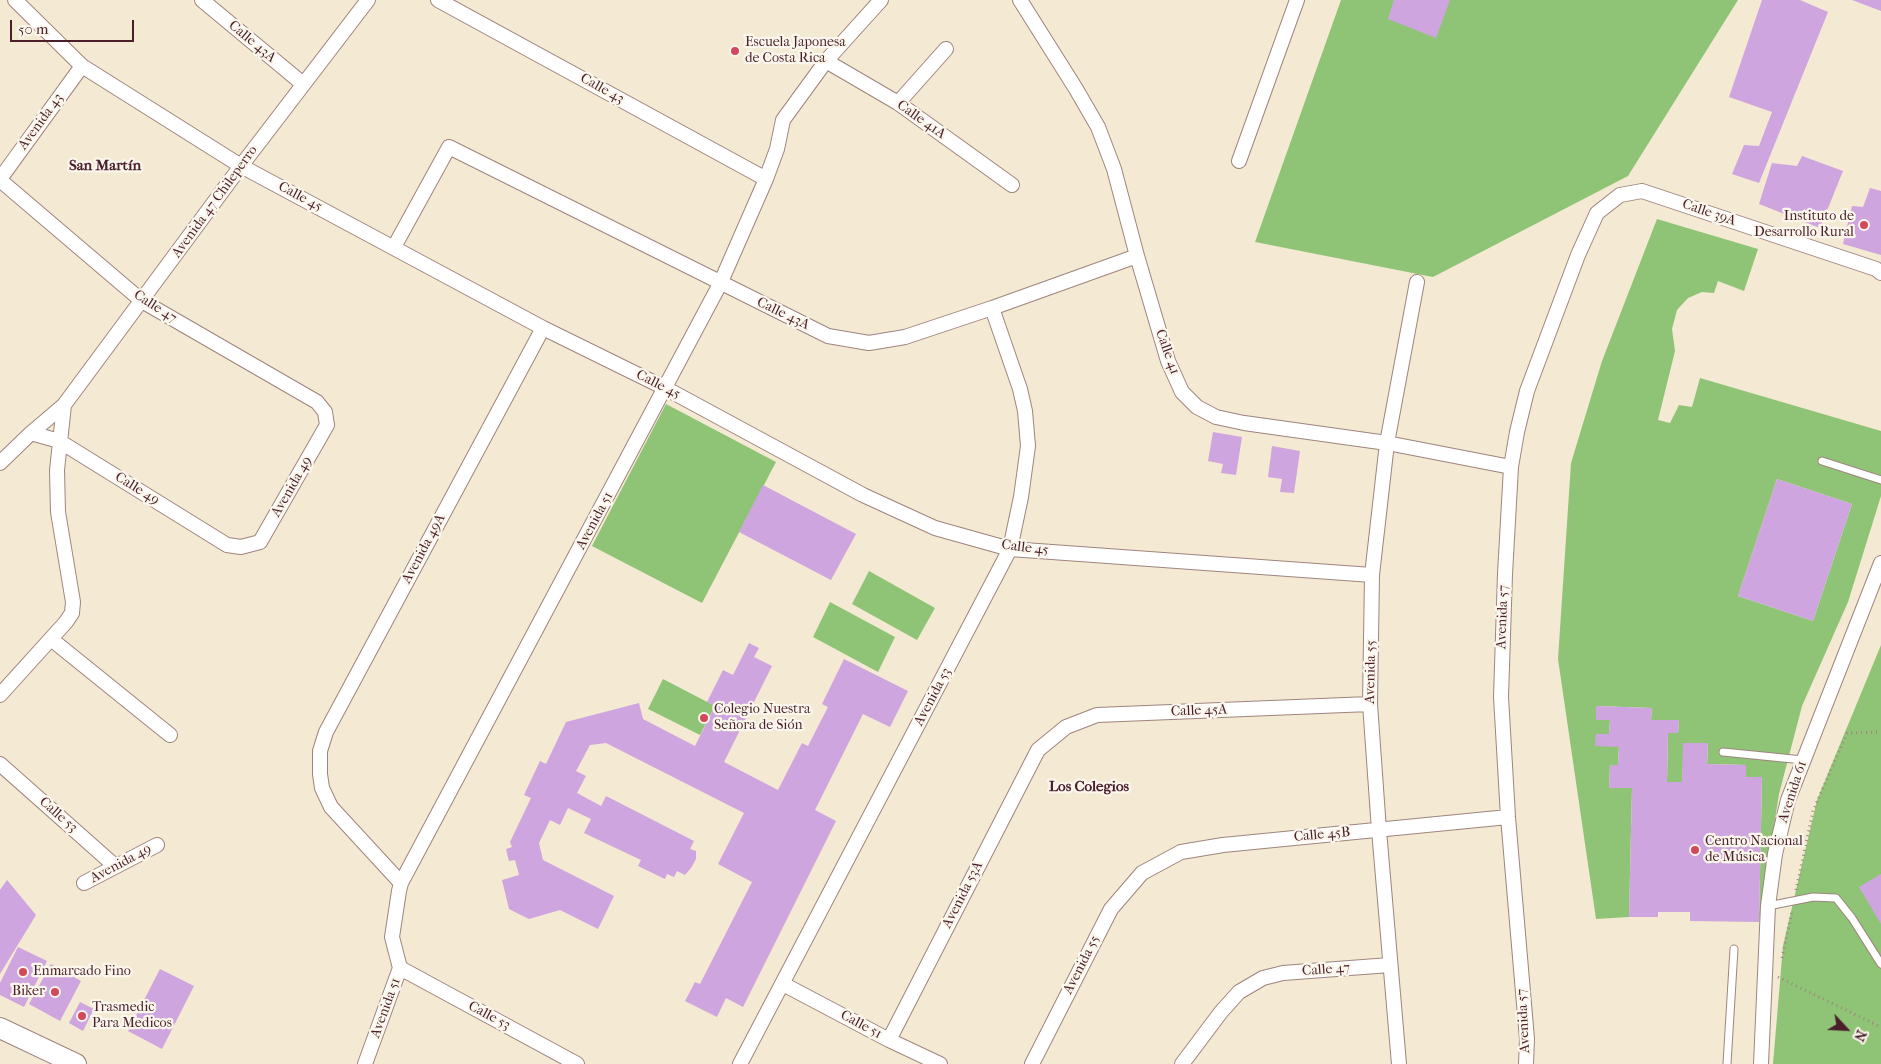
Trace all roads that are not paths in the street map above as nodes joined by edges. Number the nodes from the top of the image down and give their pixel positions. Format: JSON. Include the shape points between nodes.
{"nodes":[{"id":1,"x":15,"y":0,"type":"edge"},
{"id":2,"x":202,"y":0,"type":"edge"},
{"id":3,"x":438,"y":0,"type":"edge"},
{"id":4,"x":881,"y":0,"type":"edge"},
{"id":5,"x":1020,"y":0,"type":"edge"},
{"id":6,"x":1297,"y":0,"type":"edge"},
{"id":7,"x":361,"y":3,"type":"edge"},
{"id":8,"x":946,"y":49,"type":"dead end"},
{"id":9,"x":826,"y":61,"type":"junction"},
{"id":10,"x":82,"y":66,"type":"junction"},
{"id":11,"x":303,"y":84,"type":"junction"},
{"id":12,"x":898,"y":104,"type":"junction"},
{"id":13,"x":1239,"y":161,"type":"dead end"},
{"id":14,"x":241,"y":166,"type":"junction"},
{"id":15,"x":0,"y":179,"type":"edge"},
{"id":16,"x":766,"y":179,"type":"junction"},
{"id":17,"x":1012,"y":185,"type":"dead end"},
{"id":18,"x":1620,"y":195,"type":"joint"},
{"id":19,"x":394,"y":246,"type":"junction"},
{"id":20,"x":1136,"y":256,"type":"junction"},
{"id":21,"x":1881,"y":273,"type":"edge"},
{"id":22,"x":1417,"y":282,"type":"dead end"},
{"id":23,"x":720,"y":284,"type":"junction"},
{"id":24,"x":142,"y":301,"type":"junction"},
{"id":25,"x":992,"y":308,"type":"junction"},
{"id":26,"x":543,"y":328,"type":"junction"},
{"id":27,"x":666,"y":388,"type":"junction"},
{"id":28,"x":64,"y":405,"type":"junction"},
{"id":29,"x":325,"y":412,"type":"joint"},
{"id":30,"x":31,"y":433,"type":"junction"},
{"id":31,"x":59,"y":440,"type":"junction"},
{"id":32,"x":1388,"y":444,"type":"junction"},
{"id":33,"x":1822,"y":461,"type":"dead end"},
{"id":34,"x":0,"y":463,"type":"edge"},
{"id":35,"x":1512,"y":467,"type":"junction"},
{"id":36,"x":1881,"y":480,"type":"edge"},
{"id":37,"x":241,"y":547,"type":"joint"},
{"id":38,"x":1010,"y":549,"type":"junction"},
{"id":39,"x":1881,"y":563,"type":"edge"},
{"id":40,"x":1372,"y":575,"type":"junction"},
{"id":41,"x":51,"y":639,"type":"junction"},
{"id":42,"x":0,"y":696,"type":"edge"},
{"id":43,"x":1370,"y":704,"type":"junction"},
{"id":44,"x":170,"y":735,"type":"dead end"},
{"id":45,"x":1038,"y":750,"type":"joint"},
{"id":46,"x":1723,"y":752,"type":"dead end"},
{"id":47,"x":1803,"y":760,"type":"junction"},
{"id":48,"x":0,"y":764,"type":"edge"},
{"id":49,"x":1508,"y":817,"type":"junction"},
{"id":50,"x":1378,"y":830,"type":"junction"},
{"id":51,"x":157,"y":845,"type":"dead end"},
{"id":52,"x":115,"y":866,"type":"junction"},
{"id":53,"x":1142,"y":873,"type":"joint"},
{"id":54,"x":84,"y":883,"type":"dead end"},
{"id":55,"x":402,"y":883,"type":"junction"},
{"id":56,"x":1768,"y":906,"type":"junction"},
{"id":57,"x":1734,"y":949,"type":"dead end"},
{"id":58,"x":1881,"y":964,"type":"edge"},
{"id":59,"x":1390,"y":965,"type":"junction"},
{"id":60,"x":400,"y":968,"type":"junction"},
{"id":61,"x":783,"y":984,"type":"junction"},
{"id":62,"x":0,"y":1028,"type":"edge"},
{"id":63,"x":889,"y":1040,"type":"junction"},
{"id":64,"x":76,"y":1064,"type":"edge"},
{"id":65,"x":365,"y":1064,"type":"edge"},
{"id":66,"x":577,"y":1064,"type":"edge"},
{"id":67,"x":740,"y":1064,"type":"edge"},
{"id":68,"x":940,"y":1064,"type":"edge"},
{"id":69,"x":1032,"y":1064,"type":"edge"},
{"id":70,"x":1182,"y":1064,"type":"edge"},
{"id":71,"x":1399,"y":1064,"type":"edge"},
{"id":72,"x":1526,"y":1064,"type":"edge"},
{"id":73,"x":1727,"y":1064,"type":"edge"},
{"id":74,"x":1761,"y":1064,"type":"edge"}],
"edges":[{"from":1,"to":10,"type":"street","name":"Calle 45"},
{"from":2,"to":11,"type":"street","name":"Calle 43A"},
{"from":3,"to":16,"type":"street","name":"Calle 43"},
{"from":4,"to":9,"type":"street","name":"Avenida 51"},
{"from":5,"to":20,"type":"street","name":"Calle 41","via":[[1098,127],[1114,169]]},
{"from":6,"to":13,"type":"street"},
{"from":7,"to":11,"type":"street","name":"Avenida 47 Chileperro"},
{"from":8,"to":12,"type":"street"},
{"from":9,"to":12,"type":"street","name":"Calle 41A"},
{"from":9,"to":16,"type":"street","name":"Avenida 51","via":[[783,120]]},
{"from":10,"to":14,"type":"street","name":"Calle 45"},
{"from":10,"to":15,"type":"street","name":"Avenida 43"},
{"from":11,"to":14,"type":"street","name":"Avenida 47 Chileperro"},
{"from":12,"to":17,"type":"street","name":"Calle 41A"},
{"from":14,"to":19,"type":"street","name":"Calle 45"},
{"from":14,"to":24,"type":"street","name":"Avenida 47 Chileperro"},
{"from":15,"to":24,"type":"street","name":"Calle 47"},
{"from":16,"to":23,"type":"street","name":"Avenida 51"},
{"from":18,"to":21,"type":"street","name":"Calle 39A","via":[[1642,191]]},
{"from":18,"to":35,"type":"street","name":"Avenida 57","via":[[1597,213],[1578,255],[1527,391]]},
{"from":19,"to":23,"type":"street","name":"Calle 43A","via":[[449,147]]},
{"from":19,"to":26,"type":"street","name":"Calle 45"},
{"from":20,"to":25,"type":"street","name":"Calle 43A"},
{"from":20,"to":32,"type":"street","name":"Calle 41","via":[[1168,361],[1182,392],[1197,407],[1244,423]]},
{"from":22,"to":32,"type":"street","name":"Avenida 55"},
{"from":23,"to":25,"type":"street","name":"Calle 43A","via":[[828,336],[869,343],[906,337]]},
{"from":23,"to":27,"type":"street","name":"Avenida 51"},
{"from":24,"to":28,"type":"street","name":"Avenida 47 Chileperro"},
{"from":24,"to":29,"type":"street","name":"Calle 47","via":[[317,402]]},
{"from":25,"to":38,"type":"street","name":"Avenida 53","via":[[1020,389],[1028,446]]},
{"from":26,"to":27,"type":"street","name":"Calle 45"},
{"from":26,"to":55,"type":"street","name":"Avenida 49A","via":[[326,732],[320,751],[322,788],[331,807]]},
{"from":27,"to":38,"type":"street","name":"Calle 45","via":[[863,495],[935,528]]},
{"from":27,"to":55,"type":"street","name":"Avenida 51"},
{"from":28,"to":30,"type":"street","name":"Avenida 47 Chileperro"},
{"from":28,"to":31,"type":"street"},
{"from":29,"to":37,"type":"street","name":"Avenida 49","via":[[327,425],[260,542]]},
{"from":30,"to":31,"type":"street","name":"Calle 49"},
{"from":30,"to":34,"type":"street","name":"Avenida 47 Chileperro"},
{"from":31,"to":37,"type":"street","name":"Calle 49","via":[[227,545]]},
{"from":31,"to":41,"type":"street","via":[[58,512],[73,602],[72,613]]},
{"from":32,"to":35,"type":"street","name":"Calle 41"},
{"from":32,"to":40,"type":"street","name":"Avenida 55"},
{"from":33,"to":36,"type":"lane"},
{"from":35,"to":49,"type":"street","name":"Avenida 57","via":[[1501,697]]},
{"from":38,"to":40,"type":"street","name":"Calle 45"},
{"from":38,"to":61,"type":"street","name":"Avenida 53"},
{"from":39,"to":47,"type":"street","name":"Avenida 61"},
{"from":40,"to":43,"type":"street","name":"Avenida 55"},
{"from":41,"to":42,"type":"street"},
{"from":41,"to":44,"type":"street"},
{"from":43,"to":45,"type":"street","name":"Calle 45A","via":[[1097,715],[1066,727]]},
{"from":43,"to":50,"type":"street","name":"Avenida 55"},
{"from":45,"to":63,"type":"street","name":"Avenida 53A"},
{"from":46,"to":47,"type":"lane"},
{"from":47,"to":56,"type":"street","name":"Avenida 61","via":[[1788,800]]},
{"from":48,"to":52,"type":"street","name":"Calle 53"},
{"from":49,"to":50,"type":"street","name":"Calle 45B"},
{"from":49,"to":72,"type":"street","name":"Avenida 57","via":[[1527,1039]]},
{"from":50,"to":53,"type":"street","name":"Calle 45B","via":[[1181,852]]},
{"from":50,"to":59,"type":"street","name":"Avenida 55"},
{"from":51,"to":52,"type":"street","name":"Avenida 49"},
{"from":52,"to":54,"type":"street","name":"Avenida 49"},
{"from":53,"to":69,"type":"street","name":"Avenida 55","via":[[1111,909]]},
{"from":55,"to":60,"type":"street","name":"Avenida 51","via":[[392,937]]},
{"from":56,"to":58,"type":"lane","via":[[1813,897],[1836,898]]},
{"from":56,"to":74,"type":"street","name":"Avenida 61"},
{"from":57,"to":73,"type":"lane"},
{"from":59,"to":70,"type":"street","name":"Calle 47","via":[[1283,973],[1263,978],[1239,992]]},
{"from":59,"to":71,"type":"street","name":"Avenida 55"},
{"from":60,"to":65,"type":"street","name":"Avenida 51"},
{"from":60,"to":66,"type":"street","name":"Calle 53"},
{"from":61,"to":63,"type":"street","name":"Calle 51"},
{"from":61,"to":67,"type":"street","name":"Avenida 53"},
{"from":62,"to":64,"type":"main road"},
{"from":63,"to":68,"type":"street","name":"Calle 51"}]}
